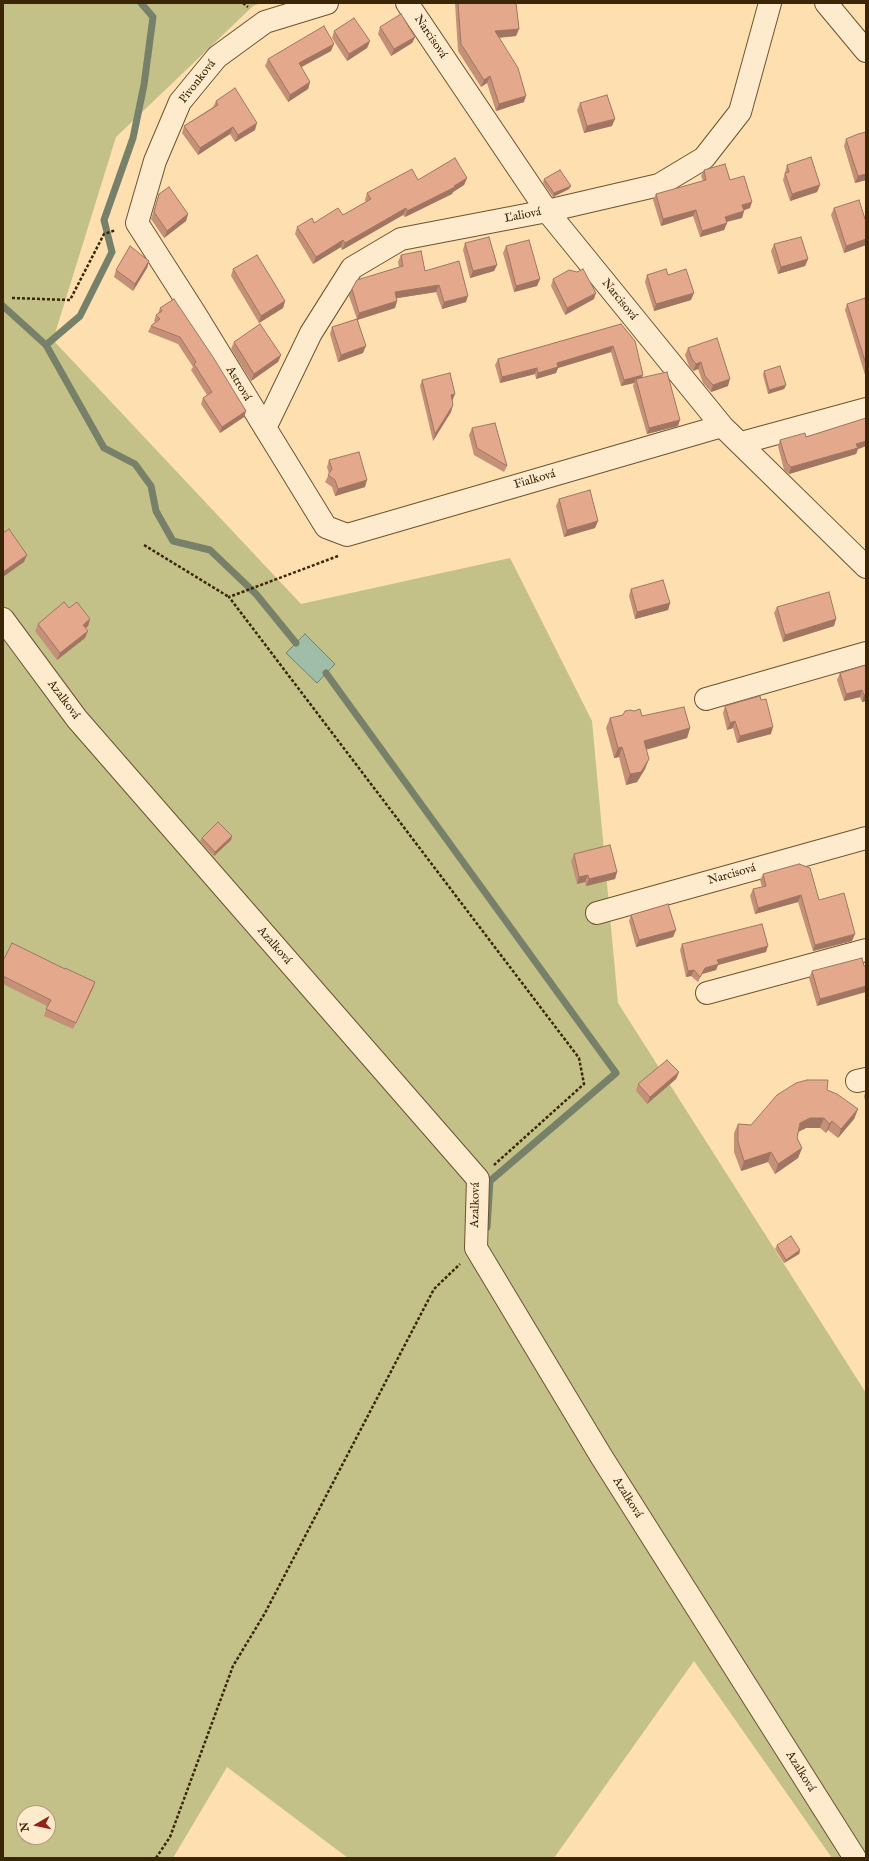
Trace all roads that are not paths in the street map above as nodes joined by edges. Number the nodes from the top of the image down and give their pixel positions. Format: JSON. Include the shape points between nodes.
{"nodes":[{"id":1,"x":327,"y":3,"type":"edge"},
{"id":2,"x":407,"y":3,"type":"edge"},
{"id":3,"x":770,"y":3,"type":"edge"},
{"id":4,"x":826,"y":3,"type":"edge"},
{"id":5,"x":866,"y":51,"type":"edge"},
{"id":6,"x":547,"y":211,"type":"junction"},
{"id":7,"x":137,"y":223,"type":"joint"},
{"id":8,"x":866,"y":409,"type":"edge"},
{"id":9,"x":722,"y":426,"type":"junction"},
{"id":10,"x":265,"y":428,"type":"junction"},
{"id":11,"x":740,"y":443,"type":"junction"},
{"id":12,"x":347,"y":535,"type":"joint"},
{"id":13,"x":866,"y":567,"type":"edge"},
{"id":14,"x":3,"y":619,"type":"edge"},
{"id":15,"x":866,"y":653,"type":"edge"},
{"id":16,"x":706,"y":699,"type":"dead end"},
{"id":17,"x":866,"y":838,"type":"edge"},
{"id":18,"x":597,"y":913,"type":"dead end"},
{"id":19,"x":866,"y":950,"type":"edge"},
{"id":20,"x":707,"y":993,"type":"dead end"},
{"id":21,"x":854,"y":1858,"type":"edge"}],
"edges":[{"from":1,"to":7,"type":"street","name":"Pivonková","via":[[265,22],[218,57],[180,102],[155,161]]},
{"from":2,"to":6,"type":"street","name":"Narcisová"},
{"from":3,"to":6,"type":"street","name":"Ľaliová","via":[[740,112],[704,158],[660,185]]},
{"from":4,"to":5,"type":"street"},
{"from":6,"to":9,"type":"street","name":"Narcisová"},
{"from":6,"to":10,"type":"street","name":"Ľaliová","via":[[401,239],[352,268],[311,333]]},
{"from":7,"to":10,"type":"street","name":"Astrová"},
{"from":8,"to":11,"type":"street"},
{"from":9,"to":11,"type":"street","name":"Narcisová"},
{"from":9,"to":12,"type":"street","name":"Fialková"},
{"from":10,"to":12,"type":"street","name":"Astrová","via":[[326,527]]},
{"from":11,"to":13,"type":"street","name":"Narcisová"},
{"from":14,"to":21,"type":"street","name":"Azalková","via":[[77,720],[478,1179],[476,1248],[601,1456]]},
{"from":15,"to":16,"type":"street"},
{"from":17,"to":18,"type":"street","name":"Narcisová"},
{"from":19,"to":20,"type":"street"}]}
